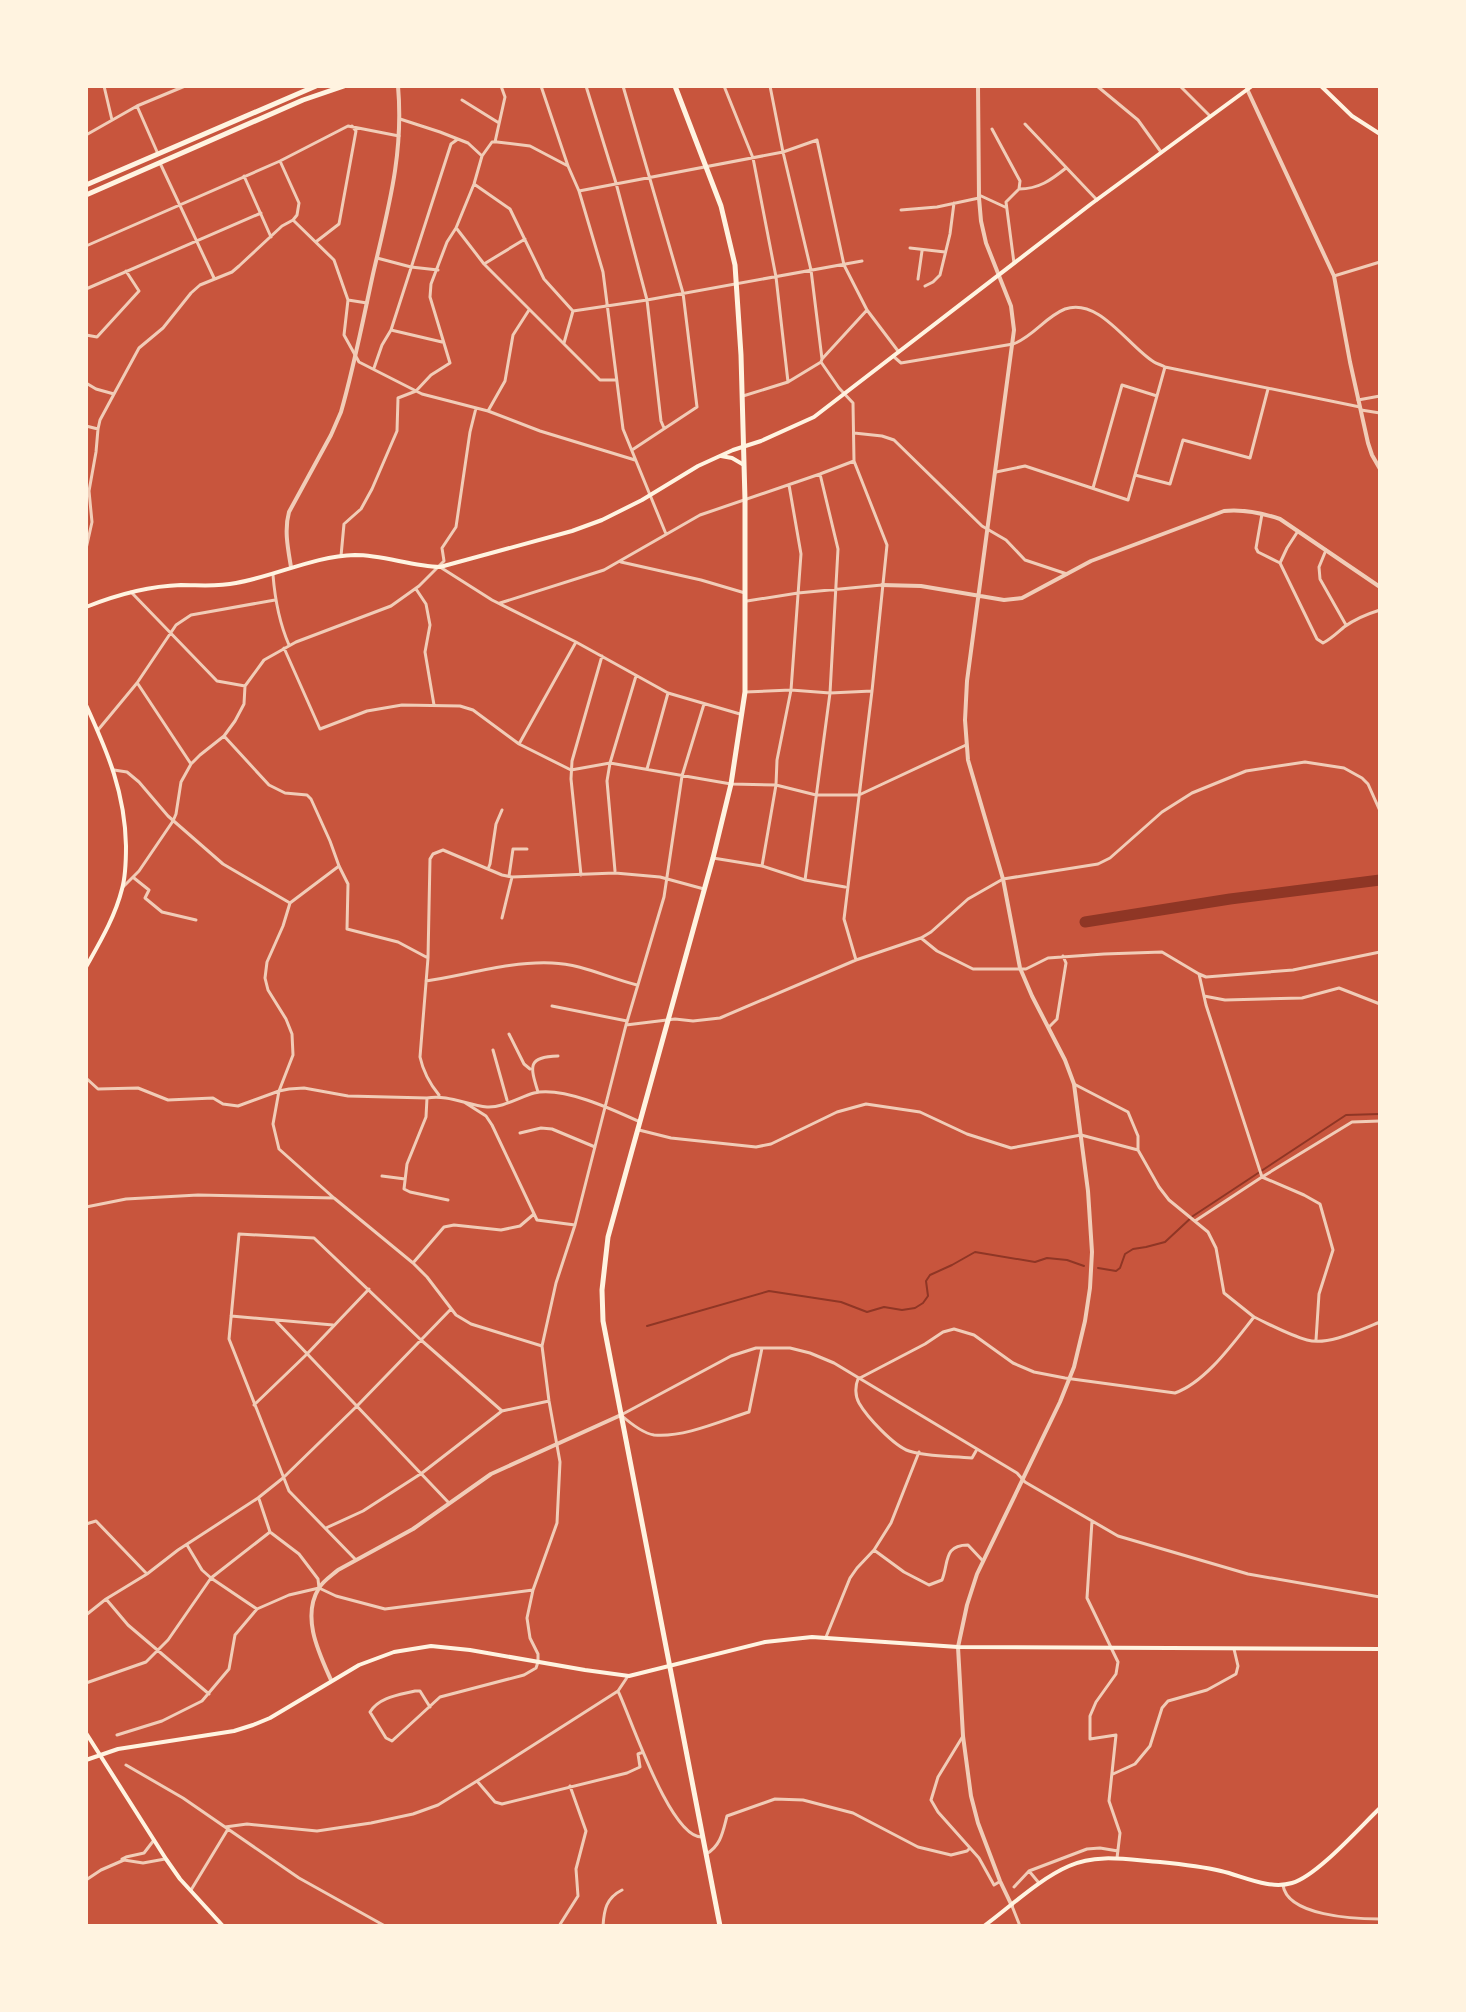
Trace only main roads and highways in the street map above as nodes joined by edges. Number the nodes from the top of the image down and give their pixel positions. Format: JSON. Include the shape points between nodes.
{"nodes":[{"id":1,"x":316,"y":86,"type":"edge"},
{"id":2,"x":344,"y":86,"type":"edge"},
{"id":3,"x":675,"y":86,"type":"edge"},
{"id":4,"x":1321,"y":86,"type":"edge"},
{"id":5,"x":1249,"y":88,"type":"edge"},
{"id":6,"x":1380,"y":134,"type":"edge"},
{"id":7,"x":86,"y":185,"type":"edge"},
{"id":8,"x":86,"y":195,"type":"edge"},
{"id":9,"x":743,"y":446,"type":"junction"},
{"id":10,"x":721,"y":456,"type":"junction"},
{"id":11,"x":744,"y":465,"type":"junction"},
{"id":12,"x":86,"y":607,"type":"edge"},
{"id":13,"x":86,"y":705,"type":"edge"},
{"id":14,"x":86,"y":967,"type":"edge"},
{"id":15,"x":1380,"y":1649,"type":"edge"},
{"id":16,"x":669,"y":1667,"type":"junction"},
{"id":17,"x":86,"y":1733,"type":"edge"},
{"id":18,"x":99,"y":1755,"type":"junction"},
{"id":19,"x":86,"y":1760,"type":"edge"},
{"id":20,"x":1380,"y":1808,"type":"edge"},
{"id":21,"x":223,"y":1926,"type":"edge"},
{"id":22,"x":718,"y":1926,"type":"edge"},
{"id":23,"x":984,"y":1926,"type":"edge"}],
"edges":[{"from":1,"to":7,"type":"main road"},
{"from":2,"to":8,"type":"main road"},
{"from":3,"to":9,"type":"main road","via":[[726,225],[735,265]]},
{"from":4,"to":6,"type":"main road"},
{"from":5,"to":9,"type":"main road","via":[[814,417]]},
{"from":9,"to":10,"type":"main road"},
{"from":9,"to":11,"type":"main road"},
{"from":10,"to":11,"type":"main road"},
{"from":10,"to":12,"type":"main road","via":[[615,514],[572,531],[440,567],[341,556],[239,583],[169,586]]},
{"from":11,"to":16,"type":"main road","via":[[743,715],[713,858],[608,1237],[602,1290],[603,1321]]},
{"from":13,"to":14,"type":"main road","via":[[120,789],[126,868],[111,922]]},
{"from":15,"to":16,"type":"main road","via":[[958,1647],[796,1638]]},
{"from":16,"to":18,"type":"main road","via":[[629,1676],[478,1651],[406,1649],[331,1680],[253,1725]]},
{"from":16,"to":22,"type":"main road"},
{"from":17,"to":18,"type":"main road"},
{"from":18,"to":19,"type":"main road"},
{"from":18,"to":21,"type":"main road","via":[[166,1859]]},
{"from":20,"to":23,"type":"main road","via":[[1300,1880],[1268,1884],[1202,1867],[1091,1859],[1067,1866]]}]}
